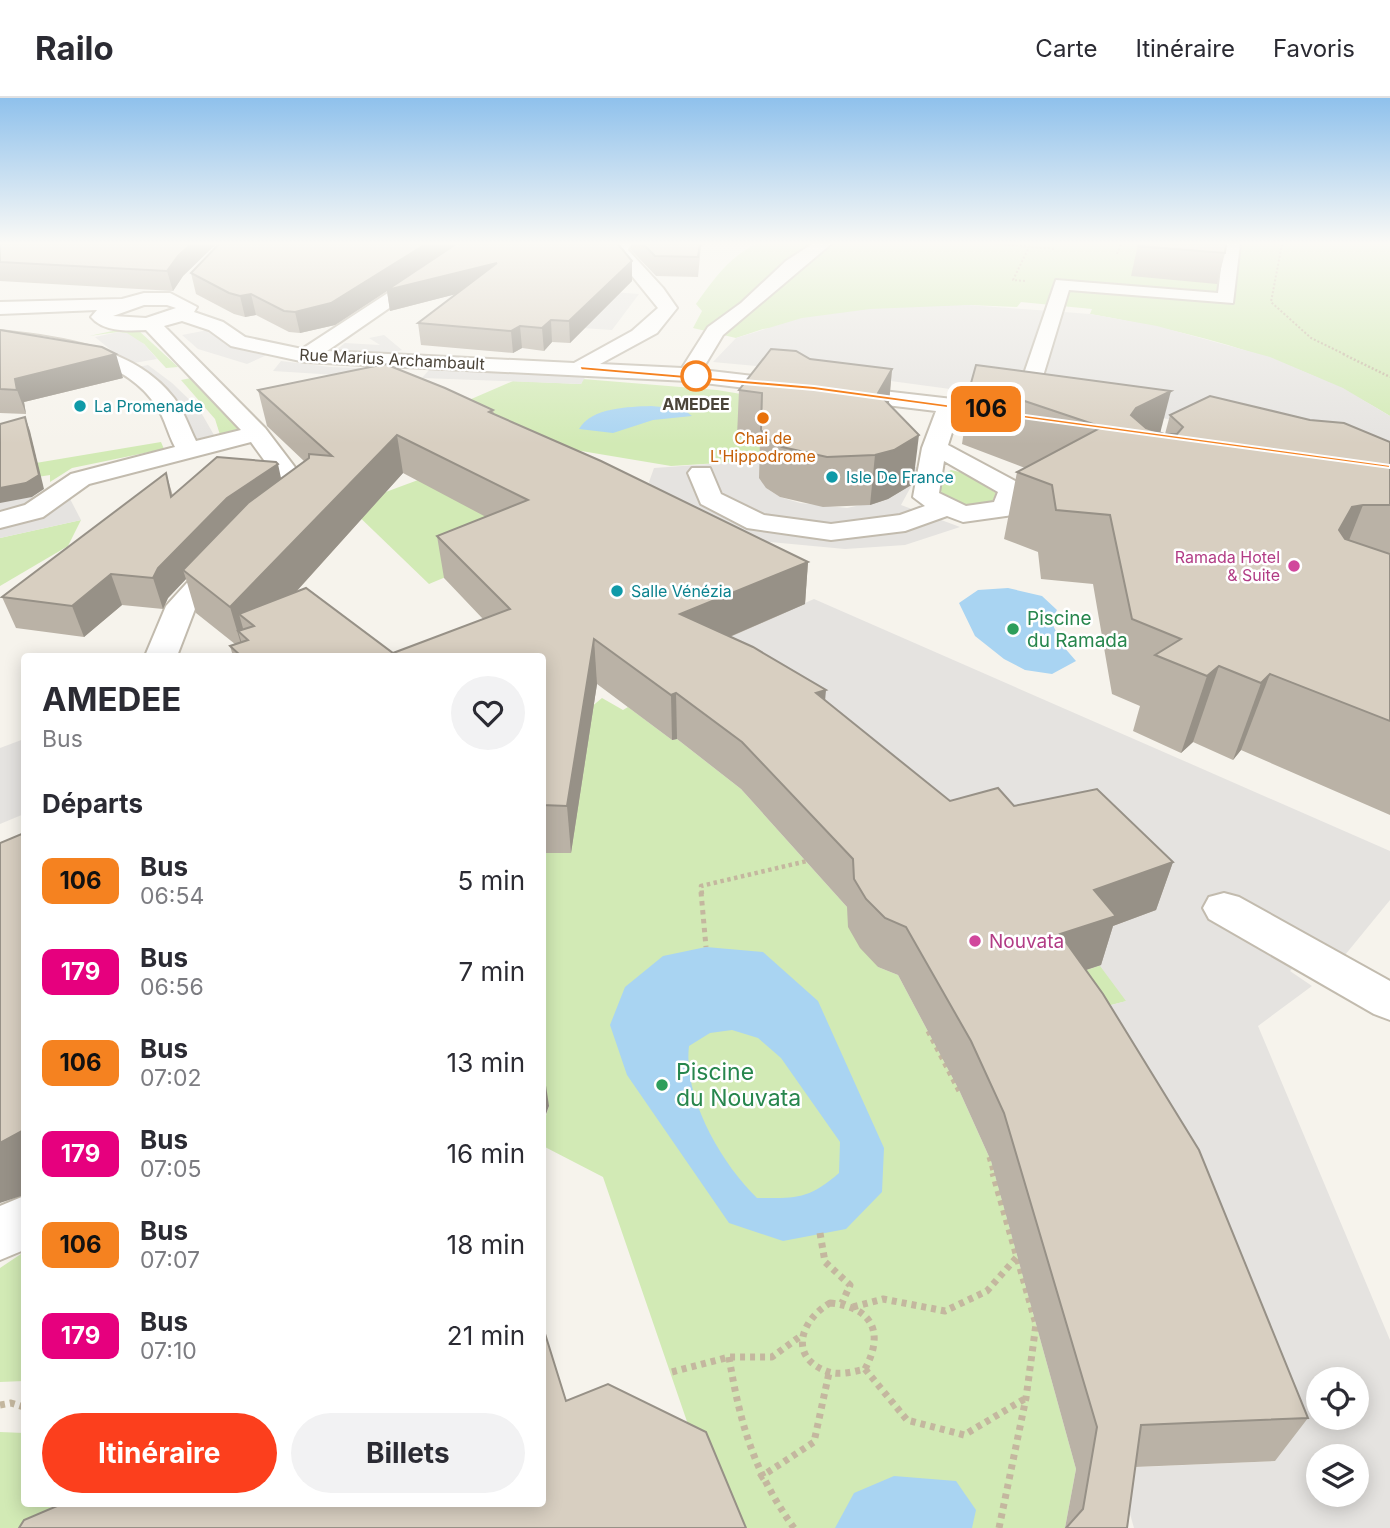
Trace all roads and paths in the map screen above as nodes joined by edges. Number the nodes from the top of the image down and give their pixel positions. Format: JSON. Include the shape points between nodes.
{"nodes":[{"id":1,"x":44,"y":311,"type":"edge"},
{"id":2,"x":124,"y":311,"type":"edge"},
{"id":3,"x":169,"y":311,"type":"edge"},
{"id":4,"x":195,"y":311,"type":"edge"},
{"id":5,"x":373,"y":311,"type":"edge"},
{"id":6,"x":666,"y":311,"type":"edge"},
{"id":7,"x":743,"y":311,"type":"edge"},
{"id":8,"x":1054,"y":311,"type":"edge"},
{"id":9,"x":1281,"y":311,"type":"edge"},
{"id":10,"x":112,"y":315,"type":"junction"},
{"id":11,"x":0,"y":318,"type":"edge"},
{"id":12,"x":154,"y":322,"type":"junction"},
{"id":13,"x":209,"y":324,"type":"junction"},
{"id":14,"x":0,"y":337,"type":"edge"},
{"id":15,"x":60,"y":346,"type":"junction"},
{"id":16,"x":305,"y":356,"type":"junction"},
{"id":17,"x":581,"y":368,"type":"junction"},
{"id":18,"x":688,"y":375,"type":"junction"},
{"id":19,"x":1390,"y":377,"type":"edge"},
{"id":20,"x":950,"y":405,"type":"junction"},
{"id":21,"x":1022,"y":414,"type":"junction"},
{"id":22,"x":1048,"y":418,"type":"edge"},
{"id":23,"x":257,"y":433,"type":"junction"},
{"id":24,"x":934,"y":448,"type":"junction"},
{"id":25,"x":189,"y":450,"type":"junction"},
{"id":26,"x":701,"y":473,"type":"dead end"},
{"id":27,"x":947,"y":507,"type":"junction"},
{"id":28,"x":0,"y":520,"type":"edge"},
{"id":29,"x":162,"y":653,"type":"edge"},
{"id":30,"x":807,"y":861,"type":"dead end"},
{"id":31,"x":1224,"y":908,"type":"dead end"},
{"id":32,"x":706,"y":947,"type":"dead end"},
{"id":33,"x":1390,"y":1002,"type":"edge"},
{"id":34,"x":923,"y":1021,"type":"dead end"},
{"id":35,"x":964,"y":1101,"type":"dead end"},
{"id":36,"x":985,"y":1149,"type":"dead end"},
{"id":37,"x":21,"y":1223,"type":"edge"},
{"id":38,"x":820,"y":1233,"type":"dead end"},
{"id":39,"x":0,"y":1235,"type":"edge"},
{"id":40,"x":1017,"y":1257,"type":"junction"},
{"id":41,"x":842,"y":1303,"type":"junction"},
{"id":42,"x":853,"y":1307,"type":"junction"},
{"id":43,"x":802,"y":1335,"type":"junction"},
{"id":44,"x":729,"y":1357,"type":"junction"},
{"id":45,"x":865,"y":1369,"type":"junction"},
{"id":46,"x":672,"y":1372,"type":"dead end"},
{"id":47,"x":829,"y":1373,"type":"junction"},
{"id":48,"x":1026,"y":1398,"type":"junction"},
{"id":49,"x":0,"y":1405,"type":"edge"},
{"id":50,"x":21,"y":1406,"type":"edge"},
{"id":51,"x":759,"y":1478,"type":"junction"},
{"id":52,"x":794,"y":1528,"type":"edge"},
{"id":53,"x":999,"y":1528,"type":"edge"}],
"edges":[{"from":1,"to":10,"type":"street"},
{"from":2,"to":10,"type":"street","name":"Rue Marius Archambault"},
{"from":3,"to":12,"type":"street","name":"Rue Marius Archambault"},
{"from":4,"to":13,"type":"street","name":"Rue Marius Archambault"},
{"from":5,"to":16,"type":"street"},
{"from":6,"to":17,"type":"street","via":[[646,334]]},
{"from":7,"to":18,"type":"street","via":[[715,331]]},
{"from":8,"to":21,"type":"street"},
{"from":9,"to":19,"type":"path","via":[[1311,338]]},
{"from":10,"to":11,"type":"street"},
{"from":10,"to":12,"type":"street","name":"Rue Marius Archambault"},
{"from":10,"to":15,"type":"street"},
{"from":12,"to":13,"type":"street","name":"Rue Marius Archambault"},
{"from":12,"to":23,"type":"street"},
{"from":13,"to":16,"type":"street","name":"Rue Marius Archambault","via":[[238,342]]},
{"from":14,"to":15,"type":"street"},
{"from":15,"to":25,"type":"street","via":[[103,358],[145,379],[174,415],[175,429]]},
{"from":16,"to":17,"type":"street","name":"Rue Marius Archambault"},
{"from":17,"to":18,"type":"street","name":"Rue Marius Archambault"},
{"from":18,"to":20,"type":"street","name":"Rue Marius Archambault"},
{"from":20,"to":21,"type":"street","name":"Rue Marius Archambault"},
{"from":20,"to":24,"type":"street"},
{"from":21,"to":22,"type":"street","name":"Rue Marius Archambault"},
{"from":23,"to":25,"type":"street"},
{"from":23,"to":29,"type":"street","via":[[303,495],[252,531],[181,606]]},
{"from":24,"to":27,"type":"street","via":[[926,497]]},
{"from":24,"to":27,"type":"street","via":[[1012,490],[1004,509],[963,514]]},
{"from":25,"to":28,"type":"street","via":[[80,479],[34,511]]},
{"from":26,"to":27,"type":"street","via":[[710,498],[757,522],[831,532],[905,523]]},
{"from":30,"to":32,"type":"path","via":[[701,886]]},
{"from":31,"to":33,"type":"street"},
{"from":34,"to":35,"type":"path"},
{"from":36,"to":40,"type":"path"},
{"from":37,"to":39,"type":"street"},
{"from":38,"to":41,"type":"path","via":[[825,1262],[850,1285]]},
{"from":40,"to":42,"type":"path","via":[[987,1291],[944,1311],[883,1299]]},
{"from":40,"to":48,"type":"path","via":[[1035,1324]]},
{"from":41,"to":42,"type":"path"},
{"from":41,"to":43,"type":"path","via":[[818,1307],[804,1324]]},
{"from":42,"to":45,"type":"path","via":[[872,1324],[876,1336],[876,1349]]},
{"from":43,"to":44,"type":"path","via":[[772,1357]]},
{"from":43,"to":47,"type":"path","via":[[809,1359]]},
{"from":44,"to":46,"type":"path"},
{"from":44,"to":51,"type":"path","via":[[740,1423]]},
{"from":45,"to":47,"type":"path","via":[[842,1376]]},
{"from":45,"to":48,"type":"path","via":[[907,1420],[964,1435]]},
{"from":47,"to":51,"type":"path","via":[[814,1442]]},
{"from":48,"to":53,"type":"path"},
{"from":49,"to":50,"type":"path"},
{"from":51,"to":52,"type":"path"}]}
